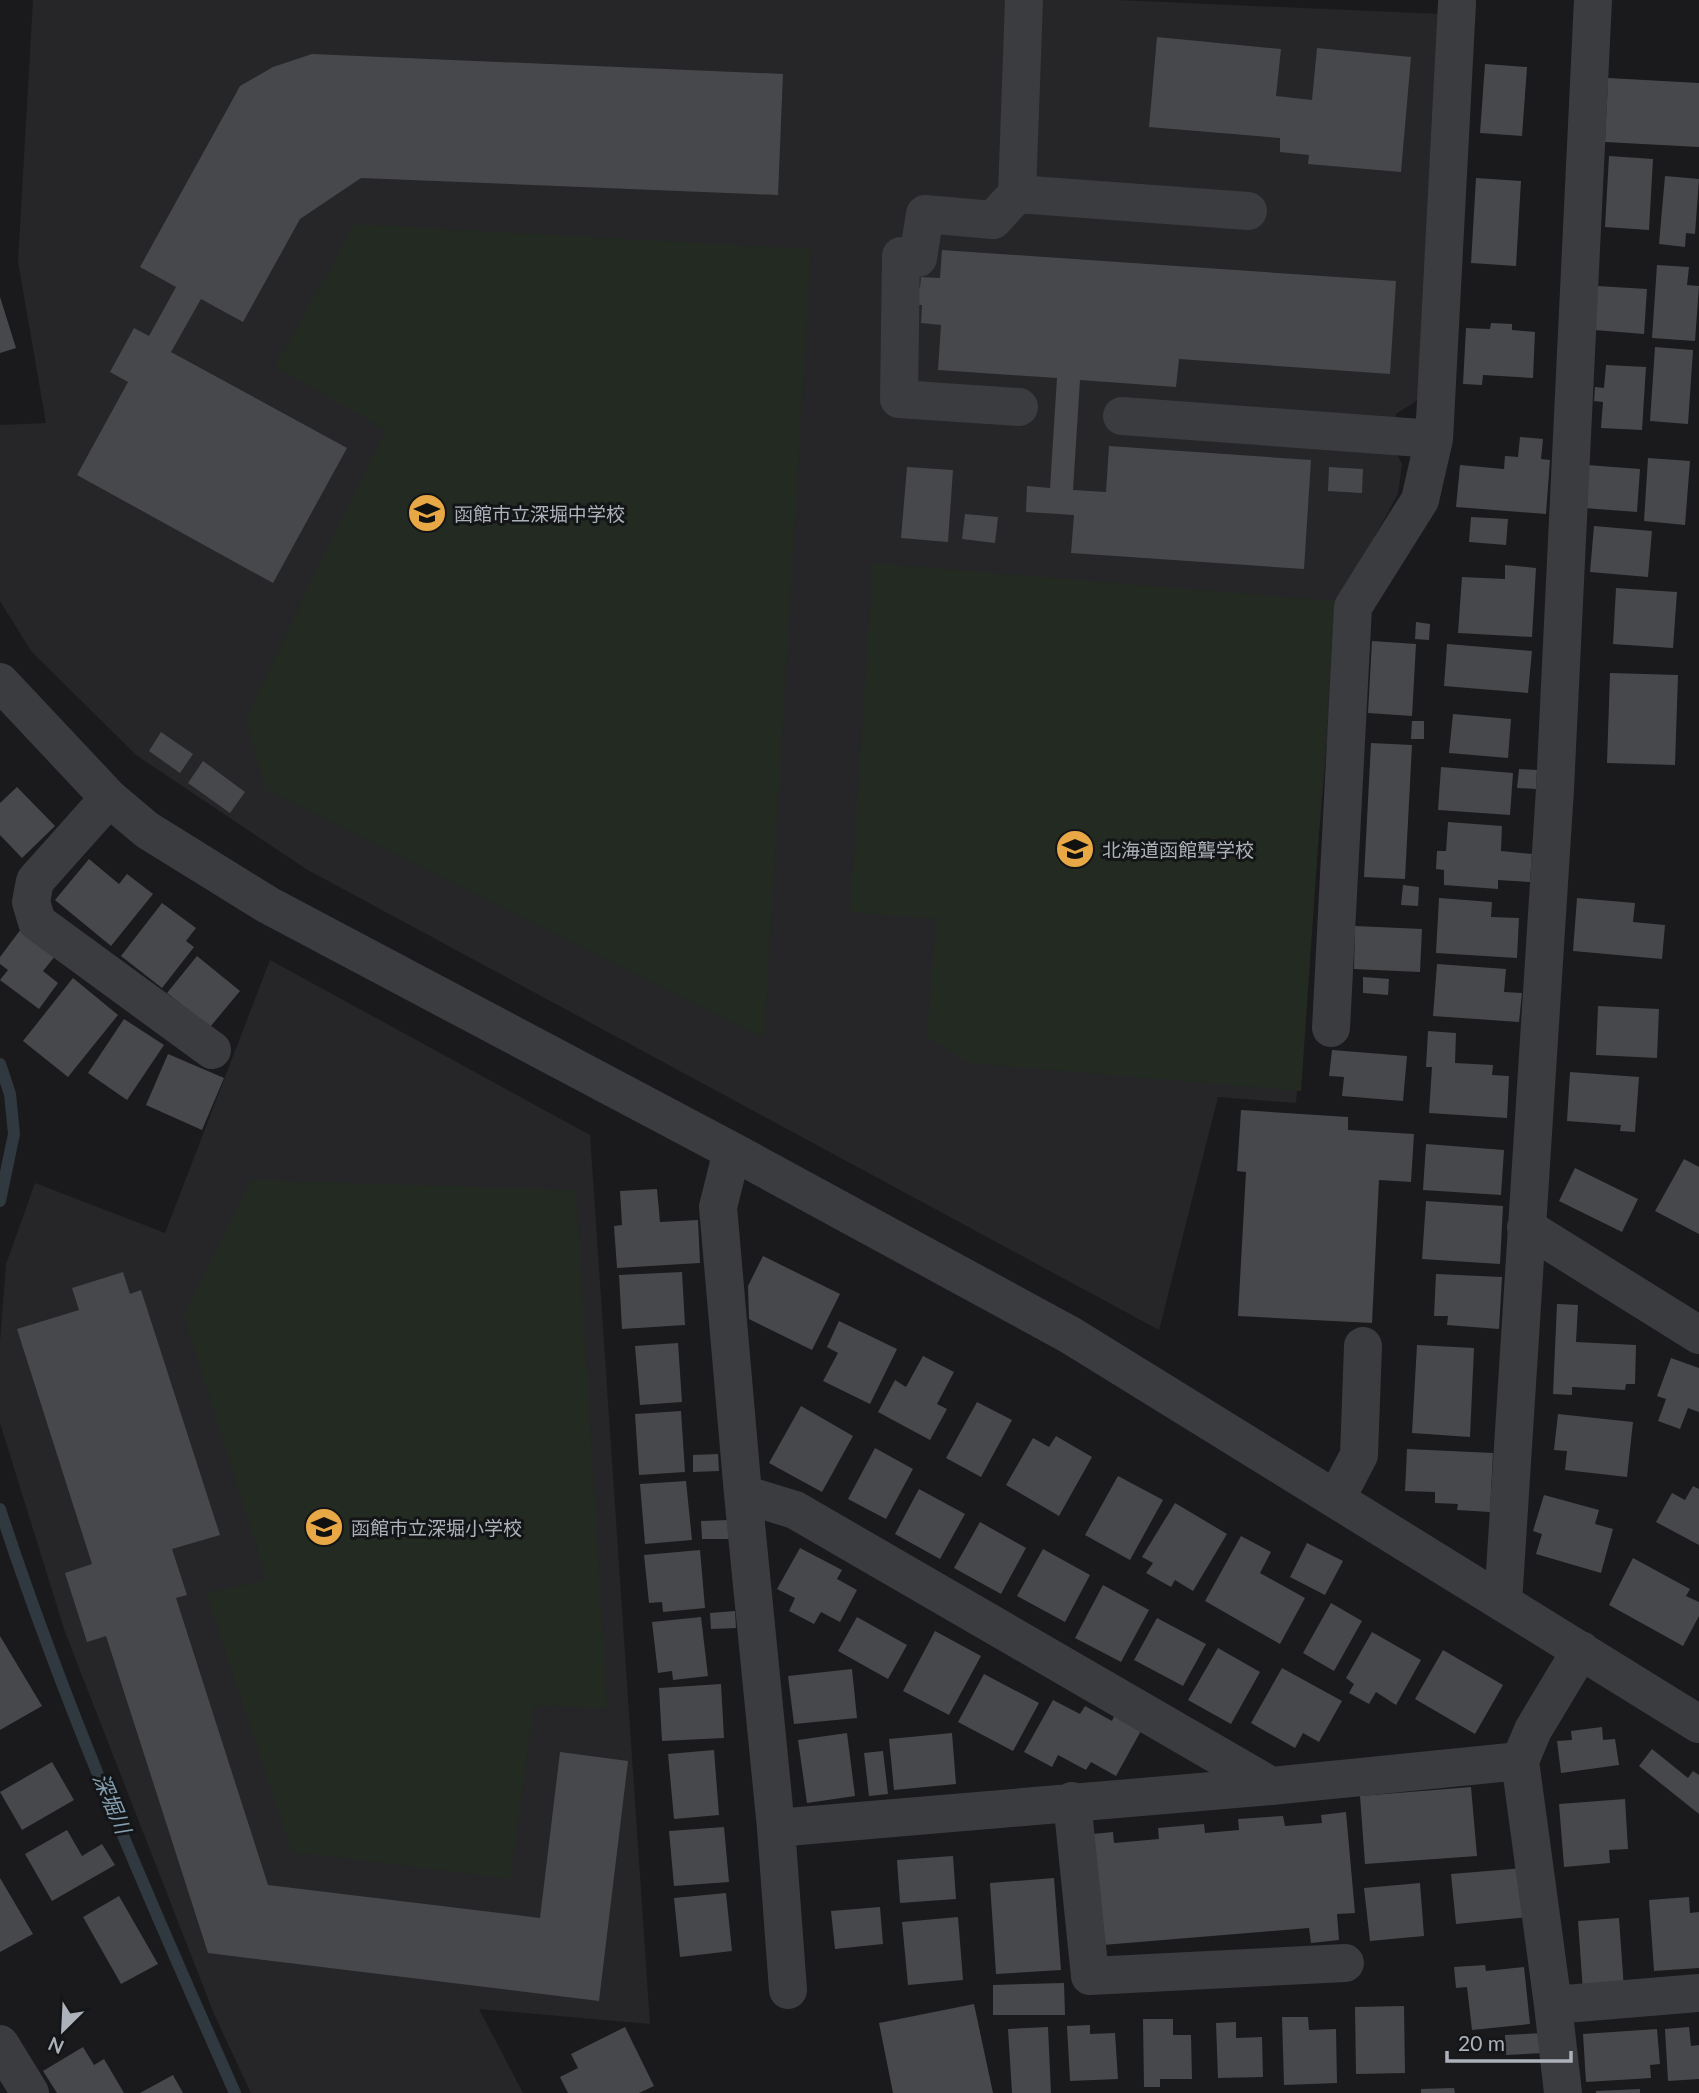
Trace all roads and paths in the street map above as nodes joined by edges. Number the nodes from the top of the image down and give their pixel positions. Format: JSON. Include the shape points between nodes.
{"nodes":[{"id":1,"x":1024,"y":0,"type":"edge"},
{"id":2,"x":1593,"y":0,"type":"edge"},
{"id":3,"x":1457,"y":3,"type":"dead end"},
{"id":4,"x":1017,"y":194,"type":"junction"},
{"id":5,"x":1248,"y":211,"type":"dead end"},
{"id":6,"x":1019,"y":407,"type":"dead end"},
{"id":7,"x":1122,"y":416,"type":"dead end"},
{"id":8,"x":1434,"y":439,"type":"junction"},
{"id":9,"x":0,"y":682,"type":"edge"},
{"id":10,"x":109,"y":798,"type":"junction"},
{"id":11,"x":1331,"y":1027,"type":"dead end"},
{"id":12,"x":212,"y":1050,"type":"dead end"},
{"id":13,"x":732,"y":1151,"type":"junction"},
{"id":14,"x":1526,"y":1227,"type":"junction"},
{"id":15,"x":1699,"y":1335,"type":"edge"},
{"id":16,"x":1363,"y":1346,"type":"dead end"},
{"id":17,"x":743,"y":1494,"type":"junction"},
{"id":18,"x":1336,"y":1499,"type":"junction"},
{"id":19,"x":1503,"y":1603,"type":"junction"},
{"id":20,"x":1581,"y":1650,"type":"junction"},
{"id":21,"x":1699,"y":1724,"type":"edge"},
{"id":22,"x":1520,"y":1761,"type":"junction"},
{"id":23,"x":1272,"y":1786,"type":"junction"},
{"id":24,"x":1072,"y":1801,"type":"junction"},
{"id":25,"x":776,"y":1828,"type":"junction"},
{"id":26,"x":1345,"y":1963,"type":"dead end"},
{"id":27,"x":788,"y":1990,"type":"dead end"},
{"id":28,"x":1699,"y":1993,"type":"edge"},
{"id":29,"x":1553,"y":2005,"type":"junction"},
{"id":30,"x":0,"y":2044,"type":"edge"},
{"id":31,"x":30,"y":2093,"type":"edge"},
{"id":32,"x":1563,"y":2093,"type":"edge"}],
"edges":[{"from":1,"to":4,"type":"street"},
{"from":2,"to":14,"type":"street","via":[[1555,789]]},
{"from":3,"to":8,"type":"street"},
{"from":4,"to":5,"type":"street"},
{"from":4,"to":6,"type":"street","via":[[993,220],[925,214],[918,258],[901,256],[899,399]]},
{"from":7,"to":8,"type":"street"},
{"from":8,"to":11,"type":"street","via":[[1420,500],[1353,607]]},
{"from":9,"to":10,"type":"street"},
{"from":10,"to":12,"type":"street","via":[[35,881],[31,902],[37,922]]},
{"from":10,"to":13,"type":"street","via":[[147,830],[268,905]]},
{"from":13,"to":17,"type":"street","via":[[718,1208]]},
{"from":13,"to":18,"type":"street","via":[[1070,1335]]},
{"from":14,"to":15,"type":"street"},
{"from":14,"to":19,"type":"street"},
{"from":16,"to":18,"type":"street","via":[[1359,1455]]},
{"from":17,"to":23,"type":"street","via":[[795,1510]]},
{"from":17,"to":25,"type":"street"},
{"from":18,"to":19,"type":"street"},
{"from":19,"to":20,"type":"street"},
{"from":20,"to":21,"type":"street"},
{"from":20,"to":22,"type":"street","via":[[1533,1730]]},
{"from":22,"to":23,"type":"street"},
{"from":22,"to":29,"type":"street"},
{"from":23,"to":24,"type":"street"},
{"from":24,"to":25,"type":"street"},
{"from":24,"to":26,"type":"street","via":[[1090,1976]]},
{"from":25,"to":27,"type":"street"},
{"from":28,"to":29,"type":"street"},
{"from":29,"to":32,"type":"street"},
{"from":30,"to":31,"type":"street"}]}
